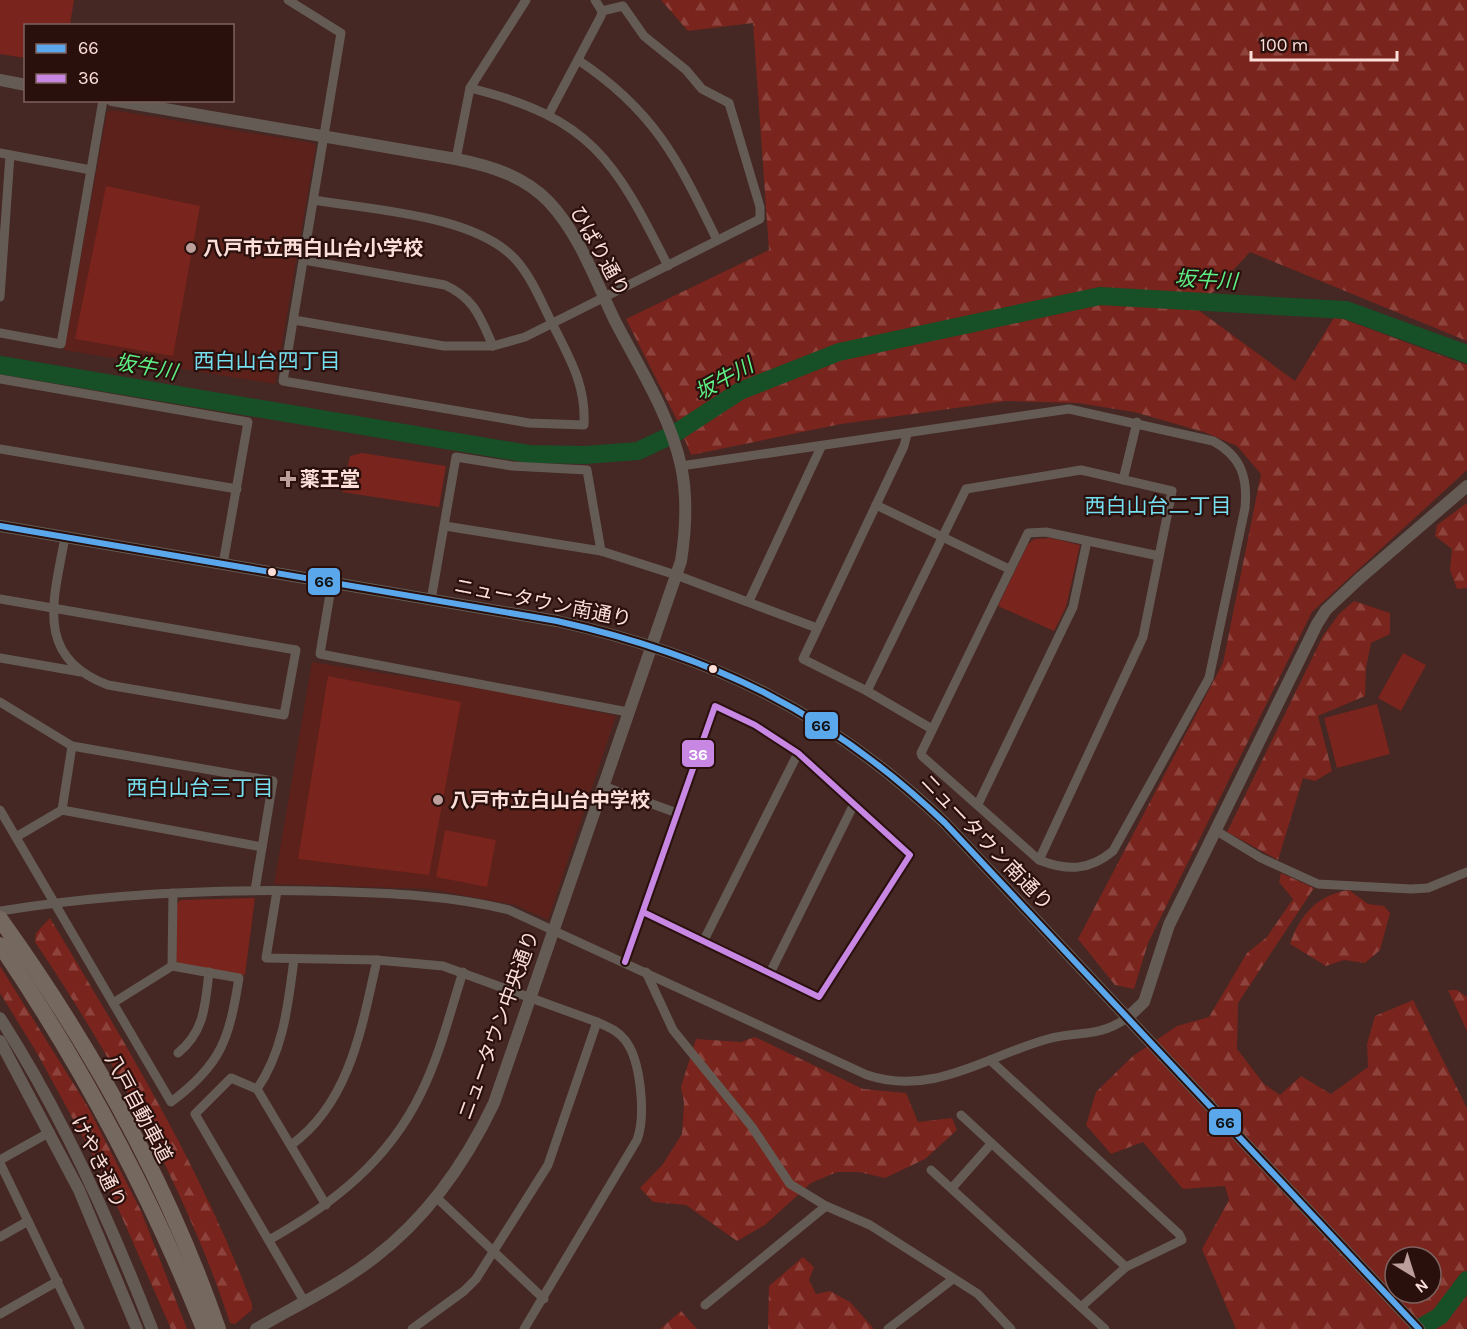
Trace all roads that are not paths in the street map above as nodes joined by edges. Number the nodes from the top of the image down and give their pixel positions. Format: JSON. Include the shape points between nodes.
{"nodes":[{"id":1,"x":288,"y":0,"type":"edge"},
{"id":2,"x":526,"y":0,"type":"edge"},
{"id":3,"x":596,"y":0,"type":"edge"},
{"id":4,"x":602,"y":11,"type":"junction"},
{"id":5,"x":578,"y":60,"type":"junction"},
{"id":6,"x":0,"y":80,"type":"edge"},
{"id":7,"x":24,"y":85,"type":"edge"},
{"id":8,"x":470,"y":88,"type":"junction"},
{"id":9,"x":103,"y":102,"type":"edge"},
{"id":10,"x":124,"y":102,"type":"edge"},
{"id":11,"x":549,"y":114,"type":"junction"},
{"id":12,"x":324,"y":136,"type":"junction"},
{"id":13,"x":0,"y":153,"type":"edge"},
{"id":14,"x":10,"y":155,"type":"junction"},
{"id":15,"x":456,"y":159,"type":"junction"},
{"id":16,"x":91,"y":170,"type":"junction"},
{"id":17,"x":314,"y":200,"type":"junction"},
{"id":18,"x":717,"y":240,"type":"junction"},
{"id":19,"x":304,"y":260,"type":"junction"},
{"id":20,"x":668,"y":266,"type":"junction"},
{"id":21,"x":0,"y":297,"type":"edge"},
{"id":22,"x":604,"y":298,"type":"junction"},
{"id":23,"x":294,"y":320,"type":"junction"},
{"id":24,"x":552,"y":323,"type":"junction"},
{"id":25,"x":0,"y":333,"type":"edge"},
{"id":26,"x":493,"y":346,"type":"junction"},
{"id":27,"x":0,"y":379,"type":"edge"},
{"id":28,"x":1137,"y":423,"type":"junction"},
{"id":29,"x":907,"y":434,"type":"junction"},
{"id":30,"x":821,"y":447,"type":"junction"},
{"id":31,"x":0,"y":449,"type":"edge"},
{"id":32,"x":680,"y":460,"type":"junction"},
{"id":33,"x":1123,"y":480,"type":"junction"},
{"id":34,"x":1467,"y":486,"type":"edge"},
{"id":35,"x":237,"y":489,"type":"junction"},
{"id":36,"x":876,"y":505,"type":"junction"},
{"id":37,"x":0,"y":526,"type":"edge"},
{"id":38,"x":445,"y":526,"type":"junction"},
{"id":39,"x":65,"y":537,"type":"junction"},
{"id":40,"x":943,"y":537,"type":"junction"},
{"id":41,"x":1087,"y":541,"type":"junction"},
{"id":42,"x":601,"y":551,"type":"junction"},
{"id":43,"x":1159,"y":556,"type":"junction"},
{"id":44,"x":224,"y":564,"type":"junction"},
{"id":45,"x":1009,"y":569,"type":"junction"},
{"id":46,"x":676,"y":575,"type":"junction"},
{"id":47,"x":332,"y":582,"type":"junction"},
{"id":48,"x":0,"y":599,"type":"edge"},
{"id":49,"x":431,"y":600,"type":"junction"},
{"id":50,"x":749,"y":601,"type":"junction"},
{"id":51,"x":53,"y":608,"type":"junction"},
{"id":52,"x":817,"y":628,"type":"junction"},
{"id":53,"x":652,"y":645,"type":"junction"},
{"id":54,"x":0,"y":658,"type":"edge"},
{"id":55,"x":81,"y":672,"type":"junction"},
{"id":56,"x":867,"y":691,"type":"junction"},
{"id":57,"x":0,"y":702,"type":"edge"},
{"id":58,"x":628,"y":712,"type":"junction"},
{"id":59,"x":932,"y":729,"type":"junction"},
{"id":60,"x":72,"y":746,"type":"junction"},
{"id":61,"x":798,"y":753,"type":"junction"},
{"id":62,"x":603,"y":786,"type":"junction"},
{"id":63,"x":854,"y":804,"type":"junction"},
{"id":64,"x":978,"y":804,"type":"junction"},
{"id":65,"x":0,"y":810,"type":"edge"},
{"id":66,"x":62,"y":810,"type":"junction"},
{"id":67,"x":677,"y":813,"type":"junction"},
{"id":68,"x":1215,"y":830,"type":"junction"},
{"id":69,"x":16,"y":837,"type":"junction"},
{"id":70,"x":262,"y":847,"type":"junction"},
{"id":71,"x":1039,"y":860,"type":"junction"},
{"id":72,"x":1467,"y":872,"type":"edge"},
{"id":73,"x":255,"y":890,"type":"junction"},
{"id":74,"x":276,"y":891,"type":"junction"},
{"id":75,"x":173,"y":893,"type":"junction"},
{"id":76,"x":54,"y":902,"type":"junction"},
{"id":77,"x":0,"y":911,"type":"edge"},
{"id":78,"x":643,"y":912,"type":"junction"},
{"id":79,"x":0,"y":919,"type":"edge"},
{"id":80,"x":553,"y":930,"type":"junction"},
{"id":81,"x":703,"y":942,"type":"junction"},
{"id":82,"x":0,"y":945,"type":"edge"},
{"id":83,"x":294,"y":959,"type":"junction"},
{"id":84,"x":377,"y":960,"type":"junction"},
{"id":85,"x":625,"y":962,"type":"junction"},
{"id":86,"x":172,"y":966,"type":"junction"},
{"id":87,"x":209,"y":972,"type":"junction"},
{"id":88,"x":463,"y":972,"type":"junction"},
{"id":89,"x":646,"y":972,"type":"junction"},
{"id":90,"x":770,"y":973,"type":"junction"},
{"id":91,"x":530,"y":995,"type":"junction"},
{"id":92,"x":113,"y":1002,"type":"junction"},
{"id":93,"x":0,"y":1018,"type":"edge"},
{"id":94,"x":1126,"y":1018,"type":"junction"},
{"id":95,"x":597,"y":1022,"type":"junction"},
{"id":96,"x":0,"y":1041,"type":"edge"},
{"id":97,"x":178,"y":1053,"type":"dead end"},
{"id":98,"x":990,"y":1060,"type":"junction"},
{"id":99,"x":257,"y":1089,"type":"junction"},
{"id":100,"x":961,"y":1114,"type":"dead end"},
{"id":101,"x":50,"y":1132,"type":"junction"},
{"id":102,"x":991,"y":1144,"type":"junction"},
{"id":103,"x":291,"y":1145,"type":"junction"},
{"id":104,"x":0,"y":1162,"type":"edge"},
{"id":105,"x":931,"y":1170,"type":"dead end"},
{"id":106,"x":952,"y":1188,"type":"junction"},
{"id":107,"x":437,"y":1198,"type":"junction"},
{"id":108,"x":326,"y":1205,"type":"junction"},
{"id":109,"x":826,"y":1206,"type":"junction"},
{"id":110,"x":28,"y":1221,"type":"junction"},
{"id":111,"x":0,"y":1237,"type":"edge"},
{"id":112,"x":269,"y":1240,"type":"junction"},
{"id":113,"x":494,"y":1252,"type":"junction"},
{"id":114,"x":1126,"y":1267,"type":"junction"},
{"id":115,"x":953,"y":1279,"type":"junction"},
{"id":116,"x":58,"y":1281,"type":"junction"},
{"id":117,"x":544,"y":1299,"type":"junction"},
{"id":118,"x":304,"y":1301,"type":"junction"},
{"id":119,"x":705,"y":1305,"type":"dead end"},
{"id":120,"x":1082,"y":1306,"type":"junction"},
{"id":121,"x":0,"y":1314,"type":"edge"},
{"id":122,"x":80,"y":1329,"type":"edge"},
{"id":123,"x":137,"y":1329,"type":"edge"},
{"id":124,"x":152,"y":1329,"type":"edge"},
{"id":125,"x":204,"y":1329,"type":"edge"},
{"id":126,"x":218,"y":1329,"type":"edge"},
{"id":127,"x":256,"y":1329,"type":"edge"},
{"id":128,"x":412,"y":1329,"type":"edge"},
{"id":129,"x":524,"y":1329,"type":"edge"},
{"id":130,"x":888,"y":1329,"type":"edge"},
{"id":131,"x":1011,"y":1329,"type":"edge"},
{"id":132,"x":1106,"y":1329,"type":"edge"},
{"id":133,"x":1419,"y":1329,"type":"edge"}],
"edges":[{"from":1,"to":12,"type":"street","via":[[341,33]]},
{"from":2,"to":8,"type":"street"},
{"from":3,"to":4,"type":"street"},
{"from":4,"to":5,"type":"street"},
{"from":4,"to":18,"type":"street","via":[[623,6],[644,36],[686,70],[702,89],[729,103],[760,207],[760,219]]},
{"from":5,"to":11,"type":"street"},
{"from":5,"to":18,"type":"street","via":[[624,93],[665,140]]},
{"from":6,"to":7,"type":"street"},
{"from":8,"to":11,"type":"street"},
{"from":8,"to":15,"type":"street"},
{"from":9,"to":16,"type":"street"},
{"from":10,"to":12,"type":"street","name":"ひばり通り"},
{"from":11,"to":20,"type":"street","via":[[586,140],[622,180]]},
{"from":12,"to":15,"type":"street","name":"ひばり通り"},
{"from":12,"to":17,"type":"street"},
{"from":13,"to":14,"type":"street"},
{"from":14,"to":16,"type":"street"},
{"from":14,"to":21,"type":"street"},
{"from":15,"to":22,"type":"street","name":"ひばり通り","via":[[500,170],[521,180],[549,202],[572,234]]},
{"from":16,"to":25,"type":"street","via":[[61,344]]},
{"from":17,"to":19,"type":"street"},
{"from":17,"to":24,"type":"street","via":[[456,224],[482,234],[514,258]]},
{"from":18,"to":20,"type":"street"},
{"from":19,"to":23,"type":"street"},
{"from":19,"to":26,"type":"street","via":[[445,285],[470,302]]},
{"from":20,"to":22,"type":"street"},
{"from":22,"to":24,"type":"street"},
{"from":22,"to":32,"type":"street","name":"ひばり通り"},
{"from":23,"to":24,"type":"street","via":[[283,381],[529,423],[585,425],[582,387]]},
{"from":23,"to":26,"type":"street","via":[[444,346]]},
{"from":24,"to":26,"type":"street","via":[[525,337]]},
{"from":27,"to":35,"type":"street","via":[[248,422]]},
{"from":28,"to":29,"type":"street","via":[[1069,409]]},
{"from":28,"to":33,"type":"street"},
{"from":28,"to":71,"type":"street","via":[[1213,441],[1227,449],[1243,470],[1245,508],[1211,672],[1113,851],[1096,864],[1073,869]]},
{"from":29,"to":30,"type":"street"},
{"from":29,"to":36,"type":"street"},
{"from":30,"to":32,"type":"street"},
{"from":30,"to":50,"type":"street"},
{"from":31,"to":35,"type":"street"},
{"from":32,"to":46,"type":"street","name":"ひばり通り","via":[[686,521]]},
{"from":33,"to":40,"type":"street","via":[[1081,470],[969,487]]},
{"from":33,"to":43,"type":"street","via":[[1172,491]]},
{"from":34,"to":68,"type":"street","via":[[1326,610]]},
{"from":35,"to":44,"type":"street"},
{"from":36,"to":40,"type":"street"},
{"from":36,"to":52,"type":"street"},
{"from":37,"to":39,"type":"street","name":"ニュータウン南通り"},
{"from":38,"to":42,"type":"street"},
{"from":38,"to":42,"type":"street","via":[[456,457],[512,466],[587,470]]},
{"from":38,"to":49,"type":"street"},
{"from":39,"to":44,"type":"street","name":"ニュータウン南通り"},
{"from":39,"to":51,"type":"street"},
{"from":40,"to":45,"type":"street"},
{"from":40,"to":56,"type":"street"},
{"from":41,"to":43,"type":"street"},
{"from":41,"to":45,"type":"street","via":[[1046,532],[1028,533]]},
{"from":41,"to":64,"type":"street","via":[[1073,607]]},
{"from":42,"to":46,"type":"street"},
{"from":43,"to":71,"type":"street","via":[[1143,637]]},
{"from":44,"to":47,"type":"street","name":"ニュータウン南通り"},
{"from":45,"to":59,"type":"street"},
{"from":46,"to":50,"type":"street"},
{"from":46,"to":53,"type":"street","name":"ひばり通り"},
{"from":47,"to":49,"type":"street","name":"ニュータウン南通り"},
{"from":47,"to":58,"type":"street","via":[[320,654]]},
{"from":48,"to":51,"type":"street"},
{"from":49,"to":53,"type":"street","name":"ニュータウン南通り","via":[[557,621]]},
{"from":50,"to":52,"type":"street"},
{"from":51,"to":55,"type":"street","via":[[54,634],[69,662]]},
{"from":51,"to":55,"type":"street","via":[[296,650],[284,715],[108,685]]},
{"from":52,"to":56,"type":"street","via":[[802,659]]},
{"from":53,"to":58,"type":"street","name":"ニュータウン中央通り"},
{"from":53,"to":94,"type":"street","name":"ニュータウン南通り","via":[[715,669],[795,707],[877,762],[945,823]]},
{"from":54,"to":55,"type":"street"},
{"from":56,"to":59,"type":"street"},
{"from":57,"to":60,"type":"street"},
{"from":58,"to":62,"type":"street","name":"ニュータウン中央通り"},
{"from":59,"to":64,"type":"street","via":[[922,756]]},
{"from":60,"to":66,"type":"street"},
{"from":60,"to":70,"type":"street","via":[[273,781]]},
{"from":61,"to":63,"type":"street"},
{"from":61,"to":67,"type":"street","via":[[755,725],[715,706]]},
{"from":61,"to":81,"type":"street"},
{"from":62,"to":67,"type":"street"},
{"from":62,"to":80,"type":"street","name":"ニュータウン中央通り"},
{"from":63,"to":90,"type":"street"},
{"from":63,"to":90,"type":"street","via":[[910,855],[819,997]]},
{"from":64,"to":71,"type":"street"},
{"from":65,"to":69,"type":"street"},
{"from":66,"to":69,"type":"street"},
{"from":66,"to":70,"type":"street"},
{"from":67,"to":78,"type":"street"},
{"from":68,"to":72,"type":"street","via":[[1261,858],[1318,884],[1428,888]]},
{"from":68,"to":94,"type":"street","via":[[1169,925],[1143,1002]]},
{"from":69,"to":76,"type":"street"},
{"from":70,"to":73,"type":"street"},
{"from":73,"to":74,"type":"street"},
{"from":73,"to":75,"type":"street"},
{"from":74,"to":80,"type":"street","via":[[424,895],[474,902],[509,910]]},
{"from":74,"to":83,"type":"street","via":[[266,958]]},
{"from":75,"to":76,"type":"street"},
{"from":75,"to":86,"type":"street"},
{"from":76,"to":77,"type":"street"},
{"from":76,"to":92,"type":"street"},
{"from":78,"to":81,"type":"street"},
{"from":78,"to":85,"type":"street"},
{"from":79,"to":126,"type":"highway","name":"八戸自動車道","via":[[42,979],[140,1150],[181,1236]]},
{"from":80,"to":85,"type":"street"},
{"from":80,"to":91,"type":"street","name":"ニュータウン中央通り"},
{"from":81,"to":90,"type":"street"},
{"from":82,"to":125,"type":"highway","name":"八戸自動車道","via":[[75,1062],[124,1150]]},
{"from":83,"to":84,"type":"street"},
{"from":83,"to":99,"type":"street","via":[[279,1045]]},
{"from":84,"to":88,"type":"street","via":[[443,966]]},
{"from":84,"to":103,"type":"street","via":[[345,1077],[317,1121]]},
{"from":85,"to":89,"type":"street"},
{"from":86,"to":87,"type":"street"},
{"from":86,"to":92,"type":"street"},
{"from":87,"to":92,"type":"street","via":[[239,978],[232,1022],[213,1063],[171,1102]]},
{"from":87,"to":97,"type":"street","via":[[203,1021]]},
{"from":88,"to":91,"type":"street"},
{"from":88,"to":108,"type":"street","via":[[413,1108],[370,1168]]},
{"from":89,"to":98,"type":"street","via":[[887,1082],[933,1079]]},
{"from":89,"to":109,"type":"street","via":[[674,1030],[752,1127],[781,1174],[800,1192]]},
{"from":91,"to":95,"type":"street"},
{"from":91,"to":107,"type":"street","name":"ニュータウン中央通り","via":[[494,1103],[466,1157]]},
{"from":93,"to":124,"type":"street","name":"けやき通り","via":[[89,1184]]},
{"from":94,"to":98,"type":"street","via":[[1106,1030],[1053,1037]]},
{"from":94,"to":133,"type":"street","name":"ニュータウン南通り"},
{"from":95,"to":113,"type":"street","via":[[548,1165]]},
{"from":95,"to":117,"type":"street","via":[[615,1030],[631,1050],[642,1126],[626,1161]]},
{"from":96,"to":101,"type":"street","name":"けやき通り"},
{"from":98,"to":114,"type":"street","via":[[1179,1234],[1181,1243]]},
{"from":99,"to":103,"type":"street"},
{"from":99,"to":112,"type":"street","via":[[231,1078],[195,1114]]},
{"from":100,"to":102,"type":"street"},
{"from":101,"to":104,"type":"street"},
{"from":101,"to":123,"type":"street","name":"けやき通り","via":[[79,1190]]},
{"from":102,"to":106,"type":"street"},
{"from":102,"to":114,"type":"street"},
{"from":103,"to":108,"type":"street"},
{"from":104,"to":110,"type":"street"},
{"from":105,"to":106,"type":"street"},
{"from":106,"to":120,"type":"street"},
{"from":107,"to":113,"type":"street"},
{"from":107,"to":118,"type":"street","name":"ニュータウン中央通り","via":[[373,1259]]},
{"from":108,"to":112,"type":"street"},
{"from":109,"to":115,"type":"street","via":[[870,1225]]},
{"from":109,"to":119,"type":"street"},
{"from":110,"to":111,"type":"street"},
{"from":110,"to":116,"type":"street"},
{"from":112,"to":118,"type":"street"},
{"from":113,"to":117,"type":"street"},
{"from":113,"to":128,"type":"street","via":[[465,1291]]},
{"from":114,"to":120,"type":"street"},
{"from":115,"to":130,"type":"street"},
{"from":115,"to":131,"type":"street","via":[[978,1294]]},
{"from":116,"to":121,"type":"street"},
{"from":116,"to":122,"type":"street"},
{"from":117,"to":129,"type":"street"},
{"from":118,"to":127,"type":"street","name":"ニュータウン中央通り"},
{"from":120,"to":132,"type":"street"}]}
